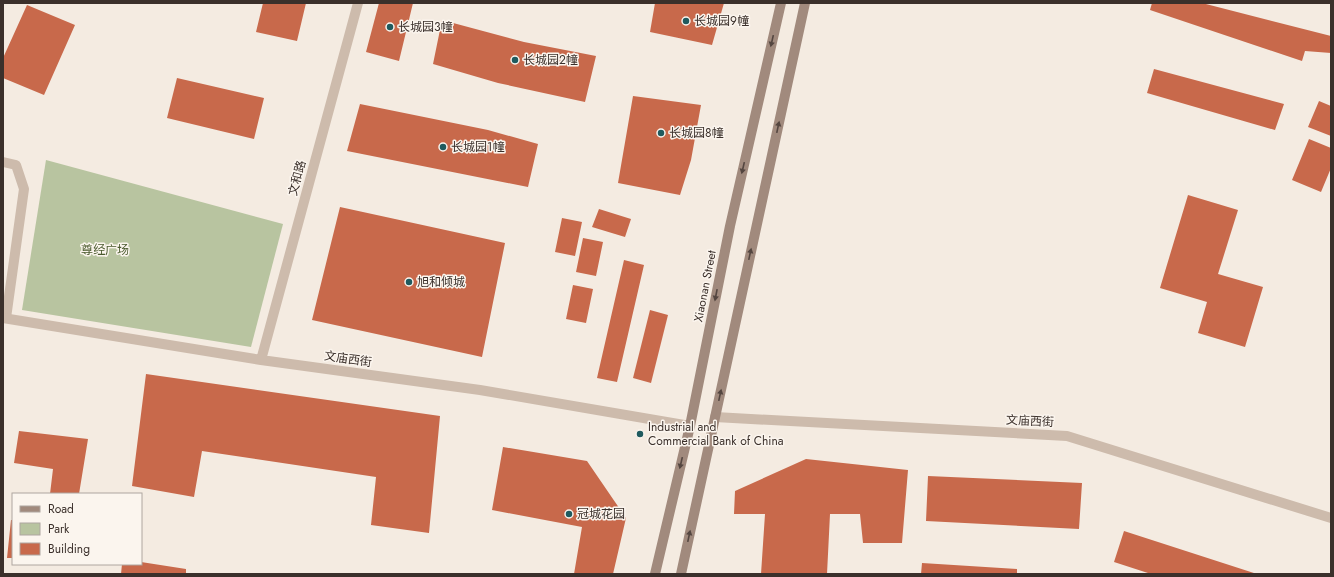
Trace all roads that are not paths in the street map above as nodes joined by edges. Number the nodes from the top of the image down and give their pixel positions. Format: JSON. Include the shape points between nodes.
{"nodes":[{"id":1,"x":358,"y":3,"type":"edge"},
{"id":2,"x":781,"y":3,"type":"edge"},
{"id":3,"x":805,"y":3,"type":"edge"},
{"id":4,"x":3,"y":162,"type":"edge"},
{"id":5,"x":4,"y":318,"type":"edge"},
{"id":6,"x":261,"y":360,"type":"junction"},
{"id":7,"x":715,"y":417,"type":"junction"},
{"id":8,"x":690,"y":426,"type":"junction"},
{"id":9,"x":1331,"y":518,"type":"edge"},
{"id":10,"x":655,"y":574,"type":"edge"},
{"id":11,"x":681,"y":574,"type":"edge"}],
"edges":[{"from":1,"to":6,"type":"street","name":"文和路"},
{"from":2,"to":8,"type":"main road","name":"Xiaonan Street","one_way":true,"via":[[730,226]]},
{"from":7,"to":3,"type":"main road","one_way":true},
{"from":4,"to":5,"type":"street","via":[[16,165],[24,189]]},
{"from":5,"to":6,"type":"street","name":"文庙西街"},
{"from":6,"to":8,"type":"street","name":"文庙西街","via":[[480,390]]},
{"from":7,"to":9,"type":"street","name":"文庙西街","via":[[1067,436]]},
{"from":11,"to":7,"type":"main road","one_way":true},
{"from":8,"to":10,"type":"main road","name":"Xiaonan Street","one_way":true}]}
